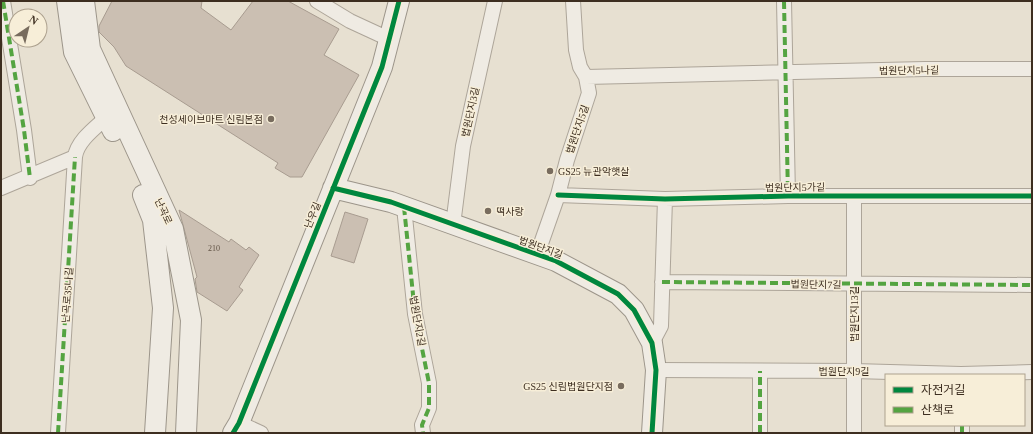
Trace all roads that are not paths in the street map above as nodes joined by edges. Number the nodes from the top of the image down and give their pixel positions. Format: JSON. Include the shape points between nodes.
{"nodes":[{"id":1,"x":3,"y":1,"type":"edge"},
{"id":2,"x":67,"y":1,"type":"edge"},
{"id":3,"x":84,"y":1,"type":"edge"},
{"id":4,"x":317,"y":1,"type":"edge"},
{"id":5,"x":399,"y":1,"type":"edge"},
{"id":6,"x":495,"y":1,"type":"edge"},
{"id":7,"x":573,"y":1,"type":"edge"},
{"id":8,"x":784,"y":1,"type":"edge"},
{"id":9,"x":389,"y":39,"type":"junction"},
{"id":10,"x":1032,"y":70,"type":"edge"},
{"id":11,"x":785,"y":73,"type":"junction"},
{"id":12,"x":586,"y":77,"type":"junction"},
{"id":13,"x":106,"y":118,"type":"junction"},
{"id":14,"x":75,"y":158,"type":"junction"},
{"id":15,"x":30,"y":178,"type":"junction"},
{"id":16,"x":1,"y":188,"type":"edge"},
{"id":17,"x":332,"y":188,"type":"junction"},
{"id":18,"x":558,"y":195,"type":"junction"},
{"id":19,"x":788,"y":196,"type":"junction"},
{"id":20,"x":854,"y":196,"type":"junction"},
{"id":21,"x":1032,"y":196,"type":"edge"},
{"id":22,"x":665,"y":199,"type":"junction"},
{"id":23,"x":404,"y":207,"type":"junction"},
{"id":24,"x":453,"y":225,"type":"junction"},
{"id":25,"x":537,"y":255,"type":"junction"},
{"id":26,"x":662,"y":282,"type":"junction"},
{"id":27,"x":854,"y":285,"type":"junction"},
{"id":28,"x":1032,"y":286,"type":"edge"},
{"id":29,"x":652,"y":343,"type":"junction"},
{"id":30,"x":656,"y":370,"type":"junction"},
{"id":31,"x":760,"y":371,"type":"junction"},
{"id":32,"x":854,"y":371,"type":"junction"},
{"id":33,"x":1032,"y":372,"type":"edge"},
{"id":34,"x":934,"y":374,"type":"edge"},
{"id":35,"x":985,"y":374,"type":"edge"},
{"id":36,"x":236,"y":428,"type":"edge"},
{"id":37,"x":58,"y":433,"type":"edge"},
{"id":38,"x":155,"y":433,"type":"edge"},
{"id":39,"x":186,"y":433,"type":"edge"},
{"id":40,"x":261,"y":433,"type":"edge"},
{"id":41,"x":423,"y":433,"type":"edge"},
{"id":42,"x":652,"y":433,"type":"edge"},
{"id":43,"x":760,"y":433,"type":"edge"},
{"id":44,"x":854,"y":433,"type":"edge"}],
"edges":[{"from":1,"to":15,"type":"street"},
{"from":2,"to":13,"type":"street","name":"난곡로","via":[[74,52]]},
{"from":3,"to":39,"type":"street","name":"난곡로","via":[[90,49],[173,229],[191,320]]},
{"from":4,"to":9,"type":"street","via":[[350,21]]},
{"from":5,"to":9,"type":"street","name":"난우길"},
{"from":6,"to":24,"type":"street","name":"법원단지3길","via":[[464,138]]},
{"from":7,"to":12,"type":"street","name":"법원단지5길","via":[[576,50],[580,67]]},
{"from":8,"to":11,"type":"street"},
{"from":9,"to":17,"type":"street","name":"난우길","via":[[382,67]]},
{"from":10,"to":11,"type":"street","name":"법원단지5나길","via":[[925,69]]},
{"from":11,"to":12,"type":"street","name":"법원단지5나길"},
{"from":11,"to":19,"type":"street"},
{"from":12,"to":18,"type":"street","name":"법원단지5길","via":[[589,93]]},
{"from":13,"to":14,"type":"street","via":[[87,136],[76,151]]},
{"from":13,"to":38,"type":"street","name":"난곡로","via":[[137,178],[153,220],[162,308]]},
{"from":14,"to":15,"type":"street"},
{"from":14,"to":37,"type":"street","name":"난곡로35나길"},
{"from":15,"to":16,"type":"street"},
{"from":17,"to":23,"type":"street","name":"법원단지길"},
{"from":17,"to":36,"type":"street","name":"난우길"},
{"from":18,"to":22,"type":"street","name":"법원단지5가길"},
{"from":18,"to":25,"type":"street","name":"법원단지5길"},
{"from":19,"to":20,"type":"street","name":"법원단지5가길"},
{"from":19,"to":22,"type":"street","name":"법원단지5가길"},
{"from":20,"to":21,"type":"street","name":"법원단지5가길"},
{"from":20,"to":27,"type":"street","name":"법원단지13길"},
{"from":22,"to":26,"type":"street"},
{"from":23,"to":24,"type":"street","name":"법원단지길"},
{"from":23,"to":41,"type":"street","name":"법원단지2길","via":[[415,314],[429,383],[429,408],[422,425]]},
{"from":24,"to":25,"type":"street","name":"법원단지길"},
{"from":25,"to":29,"type":"street","name":"법원단지길","via":[[618,294],[634,310]]},
{"from":26,"to":27,"type":"street","name":"법원단지7길"},
{"from":26,"to":29,"type":"street","via":[[661,326]]},
{"from":27,"to":28,"type":"street","name":"법원단지7길"},
{"from":27,"to":32,"type":"street","name":"법원단지13길"},
{"from":29,"to":30,"type":"street","name":"법원단지길"},
{"from":30,"to":31,"type":"street","name":"법원단지9길"},
{"from":30,"to":42,"type":"street","name":"법원단지길"},
{"from":31,"to":32,"type":"street","name":"법원단지9길"},
{"from":31,"to":43,"type":"street"},
{"from":32,"to":34,"type":"street","name":"법원단지9길"},
{"from":32,"to":44,"type":"street","name":"법원단지13길"},
{"from":33,"to":35,"type":"street","name":"법원단지9길"},
{"from":36,"to":40,"type":"street"}]}
